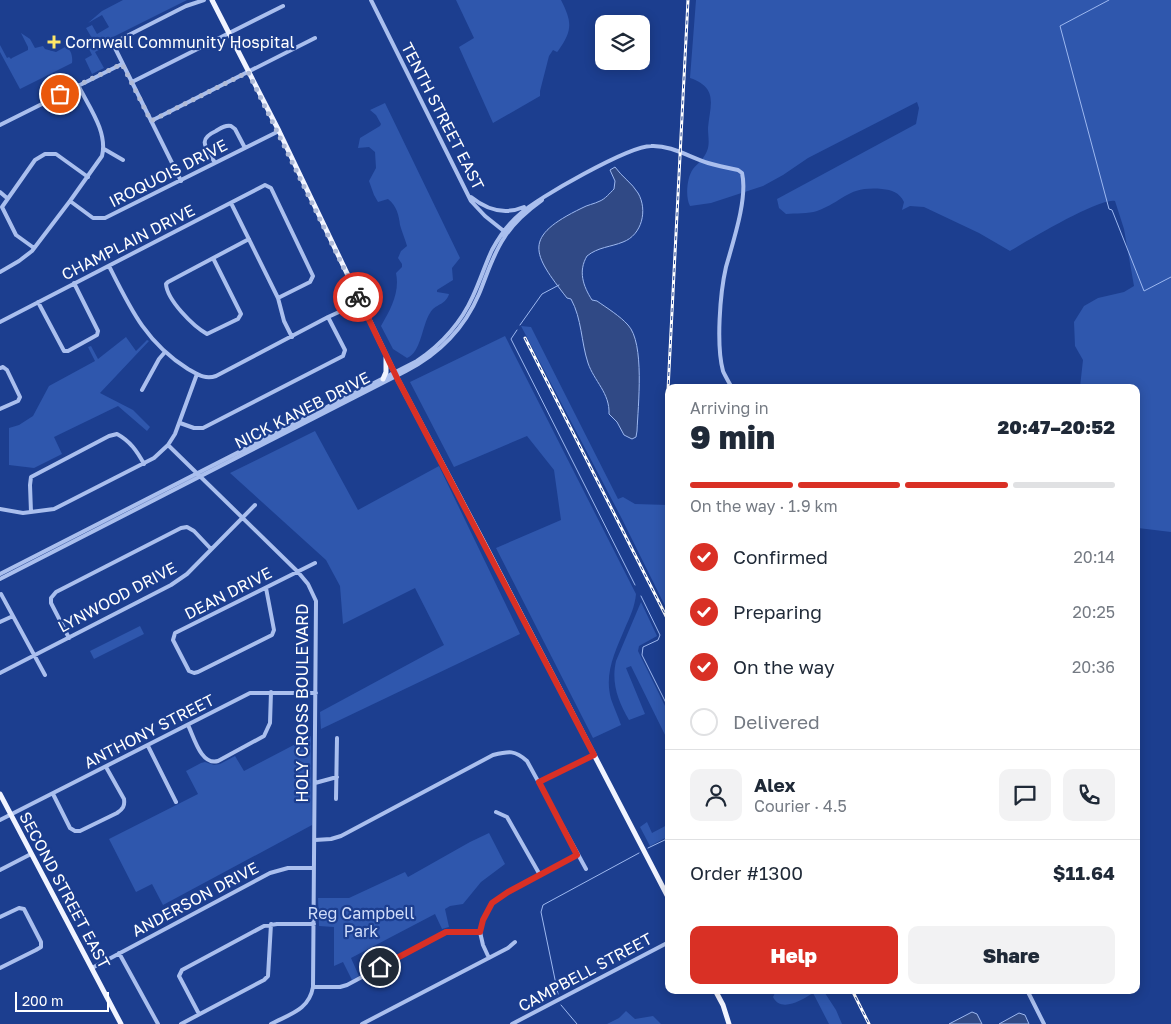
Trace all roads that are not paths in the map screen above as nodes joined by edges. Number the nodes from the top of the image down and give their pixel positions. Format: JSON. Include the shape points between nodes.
{"nodes":[{"id":1,"x":204,"y":0,"type":"edge"},
{"id":2,"x":212,"y":0,"type":"edge"},
{"id":3,"x":370,"y":0,"type":"edge"},
{"id":4,"x":282,"y":6,"type":"dead end"},
{"id":5,"x":228,"y":33,"type":"junction"},
{"id":6,"x":315,"y":38,"type":"dead end"},
{"id":7,"x":122,"y":64,"type":"junction"},
{"id":8,"x":248,"y":72,"type":"junction"},
{"id":9,"x":132,"y":82,"type":"junction"},
{"id":10,"x":78,"y":85,"type":"junction"},
{"id":11,"x":151,"y":121,"type":"junction"},
{"id":12,"x":0,"y":125,"type":"edge"},
{"id":13,"x":278,"y":131,"type":"junction"},
{"id":14,"x":245,"y":148,"type":"junction"},
{"id":15,"x":104,"y":149,"type":"junction"},
{"id":16,"x":123,"y":160,"type":"dead end"},
{"id":17,"x":215,"y":163,"type":"junction"},
{"id":18,"x":88,"y":177,"type":"junction"},
{"id":19,"x":182,"y":181,"type":"junction"},
{"id":20,"x":464,"y":189,"type":"junction"},
{"id":21,"x":0,"y":192,"type":"edge"},
{"id":22,"x":552,"y":193,"type":"junction"},
{"id":23,"x":7,"y":198,"type":"junction"},
{"id":24,"x":70,"y":201,"type":"junction"},
{"id":25,"x":533,"y":202,"type":"junction"},
{"id":26,"x":231,"y":203,"type":"junction"},
{"id":27,"x":505,"y":232,"type":"junction"},
{"id":28,"x":249,"y":239,"type":"junction"},
{"id":29,"x":34,"y":248,"type":"junction"},
{"id":30,"x":213,"y":258,"type":"junction"},
{"id":31,"x":109,"y":266,"type":"junction"},
{"id":32,"x":0,"y":272,"type":"edge"},
{"id":33,"x":74,"y":283,"type":"junction"},
{"id":34,"x":278,"y":298,"type":"junction"},
{"id":35,"x":38,"y":302,"type":"junction"},
{"id":36,"x":361,"y":302,"type":"junction"},
{"id":37,"x":328,"y":318,"type":"junction"},
{"id":38,"x":0,"y":322,"type":"edge"},
{"id":39,"x":292,"y":336,"type":"junction"},
{"id":40,"x":165,"y":352,"type":"junction"},
{"id":41,"x":386,"y":356,"type":"junction"},
{"id":42,"x":0,"y":368,"type":"edge"},
{"id":43,"x":197,"y":374,"type":"junction"},
{"id":44,"x":396,"y":374,"type":"junction"},
{"id":45,"x":383,"y":379,"type":"junction"},
{"id":46,"x":729,"y":384,"type":"edge"},
{"id":47,"x":142,"y":390,"type":"dead end"},
{"id":48,"x":0,"y":410,"type":"edge"},
{"id":49,"x":180,"y":423,"type":"junction"},
{"id":50,"x":168,"y":445,"type":"junction"},
{"id":51,"x":144,"y":464,"type":"junction"},
{"id":52,"x":198,"y":475,"type":"junction"},
{"id":53,"x":255,"y":505,"type":"dead end"},
{"id":54,"x":0,"y":509,"type":"edge"},
{"id":55,"x":31,"y":512,"type":"junction"},
{"id":56,"x":242,"y":518,"type":"junction"},
{"id":57,"x":212,"y":548,"type":"junction"},
{"id":58,"x":315,"y":563,"type":"dead end"},
{"id":59,"x":298,"y":572,"type":"junction"},
{"id":60,"x":0,"y":574,"type":"edge"},
{"id":61,"x":0,"y":579,"type":"edge"},
{"id":62,"x":266,"y":588,"type":"junction"},
{"id":63,"x":1,"y":594,"type":"edge"},
{"id":64,"x":13,"y":616,"type":"junction"},
{"id":65,"x":0,"y":622,"type":"edge"},
{"id":66,"x":69,"y":638,"type":"junction"},
{"id":67,"x":34,"y":656,"type":"junction"},
{"id":68,"x":0,"y":673,"type":"edge"},
{"id":69,"x":45,"y":675,"type":"dead end"},
{"id":70,"x":271,"y":692,"type":"junction"},
{"id":71,"x":316,"y":693,"type":"junction"},
{"id":72,"x":188,"y":724,"type":"junction"},
{"id":73,"x":337,"y":738,"type":"dead end"},
{"id":74,"x":148,"y":746,"type":"junction"},
{"id":75,"x":594,"y":755,"type":"junction"},
{"id":76,"x":106,"y":766,"type":"junction"},
{"id":77,"x":337,"y":777,"type":"junction"},
{"id":78,"x":539,"y":782,"type":"junction"},
{"id":79,"x":315,"y":783,"type":"junction"},
{"id":80,"x":0,"y":794,"type":"edge"},
{"id":81,"x":53,"y":794,"type":"junction"},
{"id":82,"x":336,"y":799,"type":"dead end"},
{"id":83,"x":176,"y":802,"type":"dead end"},
{"id":84,"x":496,"y":812,"type":"dead end"},
{"id":85,"x":10,"y":814,"type":"junction"},
{"id":86,"x":0,"y":820,"type":"edge"},
{"id":87,"x":315,"y":840,"type":"junction"},
{"id":88,"x":31,"y":854,"type":"junction"},
{"id":89,"x":577,"y":855,"type":"junction"},
{"id":90,"x":314,"y":868,"type":"junction"},
{"id":91,"x":586,"y":869,"type":"dead end"},
{"id":92,"x":0,"y":870,"type":"edge"},
{"id":93,"x":540,"y":875,"type":"junction"},
{"id":94,"x":665,"y":891,"type":"edge"},
{"id":95,"x":0,"y":917,"type":"edge"},
{"id":96,"x":271,"y":924,"type":"junction"},
{"id":97,"x":314,"y":924,"type":"junction"},
{"id":98,"x":480,"y":932,"type":"junction"},
{"id":99,"x":515,"y":942,"type":"dead end"},
{"id":100,"x":665,"y":944,"type":"edge"},
{"id":101,"x":120,"y":953,"type":"junction"},
{"id":102,"x":489,"y":958,"type":"junction"},
{"id":103,"x":0,"y":968,"type":"edge"},
{"id":104,"x":92,"y":968,"type":"junction"},
{"id":105,"x":313,"y":987,"type":"junction"},
{"id":106,"x":717,"y":994,"type":"edge"},
{"id":107,"x":1029,"y":994,"type":"edge"},
{"id":108,"x":199,"y":1014,"type":"junction"},
{"id":109,"x":521,"y":1019,"type":"junction"},
{"id":110,"x":121,"y":1024,"type":"edge"},
{"id":111,"x":158,"y":1024,"type":"edge"},
{"id":112,"x":181,"y":1024,"type":"edge"},
{"id":113,"x":271,"y":1024,"type":"edge"},
{"id":114,"x":362,"y":1024,"type":"edge"},
{"id":115,"x":512,"y":1024,"type":"edge"},
{"id":116,"x":524,"y":1024,"type":"edge"},
{"id":117,"x":729,"y":1024,"type":"edge"},
{"id":118,"x":1044,"y":1024,"type":"edge"}],
"edges":[{"from":1,"to":7,"type":"street","via":[[117,41],[114,45]]},
{"from":2,"to":5,"type":"main road"},
{"from":3,"to":20,"type":"street","name":"TENTH STREET EAST"},
{"from":4,"to":5,"type":"street"},
{"from":5,"to":8,"type":"main road"},
{"from":5,"to":9,"type":"street"},
{"from":6,"to":8,"type":"street"},
{"from":7,"to":9,"type":"street"},
{"from":7,"to":10,"type":"street"},
{"from":8,"to":11,"type":"street"},
{"from":8,"to":13,"type":"main road"},
{"from":9,"to":11,"type":"street"},
{"from":10,"to":12,"type":"street"},
{"from":10,"to":15,"type":"street","via":[[102,132]]},
{"from":11,"to":19,"type":"street"},
{"from":13,"to":14,"type":"street","name":"IROQUOIS DRIVE"},
{"from":13,"to":36,"type":"main road"},
{"from":14,"to":17,"type":"street","name":"IROQUOIS DRIVE"},
{"from":14,"to":17,"type":"street","via":[[231,126],[207,135],[205,143]]},
{"from":15,"to":16,"type":"street"},
{"from":15,"to":18,"type":"street"},
{"from":17,"to":19,"type":"street","name":"IROQUOIS DRIVE"},
{"from":18,"to":23,"type":"street","via":[[56,154],[45,154],[35,160]]},
{"from":18,"to":24,"type":"street"},
{"from":19,"to":24,"type":"street","name":"IROQUOIS DRIVE","via":[[105,218],[94,218]]},
{"from":20,"to":25,"type":"street","via":[[478,203],[495,210],[511,211]]},
{"from":20,"to":27,"type":"street","name":"TENTH STREET EAST","via":[[477,208]]},
{"from":21,"to":23,"type":"street"},
{"from":22,"to":25,"type":"street","name":"NICK KANEB DRIVE"},
{"from":22,"to":27,"type":"street","name":"NICK KANEB DRIVE"},
{"from":22,"to":46,"type":"street","name":"NICK KANEB DRIVE","via":[[623,154],[650,146],[672,149],[740,171],[743,175],[741,207],[724,279],[720,334],[720,357]]},
{"from":23,"to":29,"type":"street","via":[[2,208],[12,229]]},
{"from":24,"to":29,"type":"street"},
{"from":25,"to":27,"type":"street","name":"NICK KANEB DRIVE"},
{"from":26,"to":28,"type":"street"},
{"from":26,"to":31,"type":"street","name":"CHAMPLAIN DRIVE"},
{"from":26,"to":34,"type":"street","name":"CHAMPLAIN DRIVE","via":[[264,186],[273,193],[313,276],[310,282]]},
{"from":27,"to":44,"type":"street","name":"NICK KANEB DRIVE","via":[[492,250],[457,325],[428,354]]},
{"from":28,"to":30,"type":"street"},
{"from":28,"to":34,"type":"street"},
{"from":29,"to":32,"type":"street"},
{"from":30,"to":30,"type":"street","via":[[166,284],[170,296],[183,313],[208,334],[238,319],[241,314]]},
{"from":31,"to":33,"type":"street","name":"CHAMPLAIN DRIVE"},
{"from":31,"to":40,"type":"street","via":[[138,322]]},
{"from":33,"to":35,"type":"street","name":"CHAMPLAIN DRIVE"},
{"from":33,"to":35,"type":"street","via":[[98,331],[94,338],[64,351]]},
{"from":34,"to":39,"type":"street"},
{"from":35,"to":38,"type":"street","name":"CHAMPLAIN DRIVE"},
{"from":36,"to":37,"type":"street"},
{"from":36,"to":41,"type":"main road"},
{"from":37,"to":39,"type":"street"},
{"from":37,"to":49,"type":"street","via":[[345,350],[343,356],[203,428]]},
{"from":39,"to":43,"type":"street","via":[[216,376],[208,378]]},
{"from":40,"to":43,"type":"street"},
{"from":40,"to":47,"type":"street"},
{"from":41,"to":44,"type":"main road"},
{"from":41,"to":45,"type":"main road"},
{"from":42,"to":48,"type":"street","via":[[7,370],[20,397],[17,402]]},
{"from":43,"to":49,"type":"street"},
{"from":44,"to":45,"type":"street","name":"NICK KANEB DRIVE"},
{"from":44,"to":52,"type":"street","name":"NICK KANEB DRIVE"},
{"from":44,"to":75,"type":"main road"},
{"from":45,"to":52,"type":"street","name":"NICK KANEB DRIVE"},
{"from":49,"to":50,"type":"street"},
{"from":50,"to":51,"type":"street"},
{"from":50,"to":52,"type":"street","name":"HOLY CROSS BOULEVARD"},
{"from":51,"to":55,"type":"street","via":[[64,505]]},
{"from":51,"to":55,"type":"street","via":[[135,448],[123,437],[117,434],[109,436],[31,477]]},
{"from":52,"to":56,"type":"street","name":"HOLY CROSS BOULEVARD"},
{"from":52,"to":60,"type":"street","name":"NICK KANEB DRIVE"},
{"from":52,"to":61,"type":"street","name":"NICK KANEB DRIVE"},
{"from":53,"to":56,"type":"street","name":"LYNWOOD DRIVE"},
{"from":54,"to":55,"type":"street"},
{"from":56,"to":57,"type":"street","name":"LYNWOOD DRIVE"},
{"from":56,"to":59,"type":"street","name":"HOLY CROSS BOULEVARD"},
{"from":57,"to":66,"type":"street","name":"LYNWOOD DRIVE","via":[[187,574],[171,585]]},
{"from":57,"to":66,"type":"street","via":[[187,526],[56,592],[51,603]]},
{"from":58,"to":59,"type":"street","name":"DEAN DRIVE"},
{"from":59,"to":62,"type":"street","name":"DEAN DRIVE"},
{"from":59,"to":71,"type":"street","name":"HOLY CROSS BOULEVARD","via":[[316,601]]},
{"from":62,"to":62,"type":"street","name":"DEAN DRIVE","via":[[274,630],[271,636],[196,673],[189,670],[173,636]]},
{"from":63,"to":64,"type":"street"},
{"from":64,"to":65,"type":"street"},
{"from":64,"to":67,"type":"street"},
{"from":66,"to":67,"type":"street","name":"LYNWOOD DRIVE"},
{"from":67,"to":68,"type":"street","name":"LYNWOOD DRIVE"},
{"from":67,"to":69,"type":"street"},
{"from":70,"to":71,"type":"street","name":"ANTHONY STREET"},
{"from":70,"to":72,"type":"street","name":"ANTHONY STREET","via":[[250,693]]},
{"from":70,"to":72,"type":"street","via":[[270,723],[264,736],[214,763],[203,756]]},
{"from":71,"to":79,"type":"street","name":"HOLY CROSS BOULEVARD"},
{"from":72,"to":74,"type":"street","name":"ANTHONY STREET"},
{"from":73,"to":77,"type":"street"},
{"from":74,"to":76,"type":"street","name":"ANTHONY STREET"},
{"from":74,"to":83,"type":"street"},
{"from":75,"to":78,"type":"street"},
{"from":75,"to":94,"type":"main road"},
{"from":76,"to":81,"type":"street","name":"ANTHONY STREET"},
{"from":76,"to":81,"type":"street","via":[[124,799],[122,810],[117,813],[75,831],[70,828]]},
{"from":77,"to":79,"type":"street"},
{"from":77,"to":82,"type":"street"},
{"from":78,"to":87,"type":"street","via":[[520,754],[504,752],[342,836]]},
{"from":78,"to":89,"type":"street"},
{"from":79,"to":87,"type":"street","name":"HOLY CROSS BOULEVARD"},
{"from":80,"to":85,"type":"main road","name":"SECOND STREET EAST"},
{"from":81,"to":85,"type":"street","name":"ANTHONY STREET"},
{"from":84,"to":93,"type":"street","via":[[507,817]]},
{"from":85,"to":86,"type":"street","name":"ANTHONY STREET"},
{"from":85,"to":88,"type":"main road","name":"SECOND STREET EAST"},
{"from":87,"to":90,"type":"street","name":"HOLY CROSS BOULEVARD"},
{"from":88,"to":92,"type":"street"},
{"from":88,"to":104,"type":"main road","name":"SECOND STREET EAST"},
{"from":89,"to":91,"type":"street"},
{"from":89,"to":93,"type":"street"},
{"from":90,"to":97,"type":"street","name":"HOLY CROSS BOULEVARD"},
{"from":90,"to":101,"type":"street","name":"ANDERSON DRIVE","via":[[288,868],[270,873]]},
{"from":93,"to":98,"type":"street","via":[[492,903]]},
{"from":95,"to":103,"type":"street","via":[[19,908],[24,909],[41,942],[41,947]]},
{"from":96,"to":97,"type":"street"},
{"from":96,"to":108,"type":"street","via":[[268,976]]},
{"from":96,"to":108,"type":"street","via":[[182,970],[181,982]]},
{"from":97,"to":105,"type":"street","name":"HOLY CROSS BOULEVARD"},
{"from":98,"to":102,"type":"street"},
{"from":98,"to":105,"type":"street","via":[[446,932],[347,985]]},
{"from":99,"to":102,"type":"street"},
{"from":100,"to":109,"type":"street","name":"CAMPBELL STREET"},
{"from":101,"to":104,"type":"street","name":"ANDERSON DRIVE"},
{"from":101,"to":111,"type":"street"},
{"from":102,"to":114,"type":"street"},
{"from":104,"to":110,"type":"main road","name":"SECOND STREET EAST"},
{"from":105,"to":113,"type":"street","via":[[306,1004]]},
{"from":106,"to":117,"type":"main road"},
{"from":107,"to":118,"type":"street"},
{"from":108,"to":112,"type":"street"},
{"from":109,"to":115,"type":"street","name":"CAMPBELL STREET"},
{"from":109,"to":116,"type":"street"}]}
